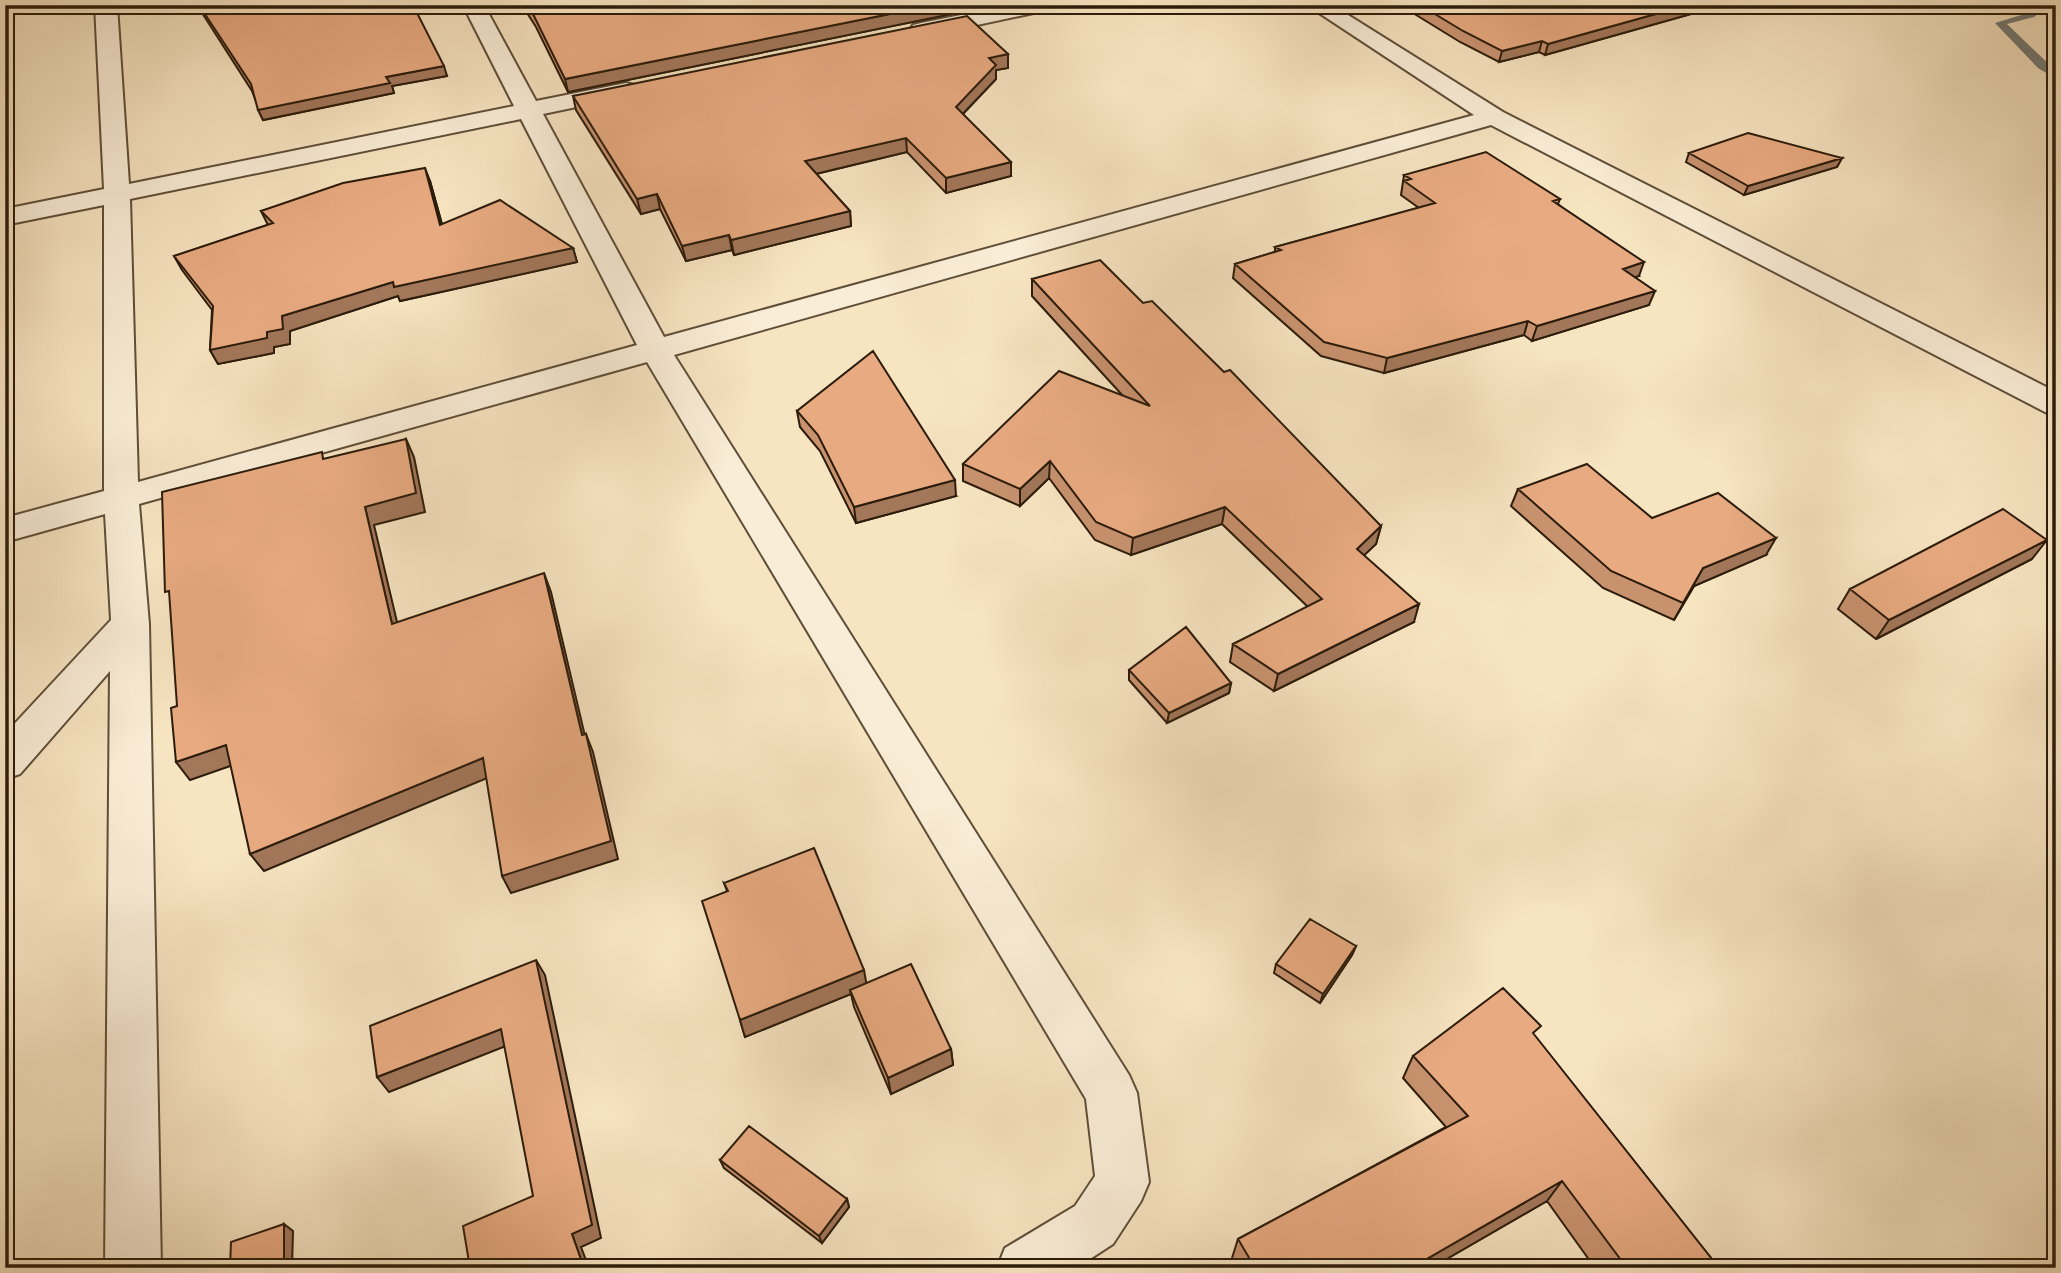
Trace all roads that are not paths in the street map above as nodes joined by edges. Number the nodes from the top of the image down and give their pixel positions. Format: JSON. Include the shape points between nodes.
{"nodes":[{"id":1,"x":106,"y":5,"type":"edge"},
{"id":2,"x":473,"y":5,"type":"edge"},
{"id":3,"x":1043,"y":5,"type":"edge"},
{"id":4,"x":1317,"y":5,"type":"edge"},
{"id":5,"x":894,"y":36,"type":"edge"},
{"id":6,"x":651,"y":85,"type":"edge"},
{"id":7,"x":530,"y":110,"type":"junction"},
{"id":8,"x":1494,"y":117,"type":"junction"},
{"id":9,"x":117,"y":194,"type":"junction"},
{"id":10,"x":5,"y":217,"type":"edge"},
{"id":11,"x":656,"y":351,"type":"junction"},
{"id":12,"x":2056,"y":405,"type":"edge"},
{"id":13,"x":121,"y":499,"type":"junction"},
{"id":14,"x":5,"y":530,"type":"edge"},
{"id":15,"x":130,"y":624,"type":"junction"},
{"id":16,"x":5,"y":762,"type":"edge"},
{"id":17,"x":133,"y":1268,"type":"edge"},
{"id":18,"x":1025,"y":1268,"type":"edge"}],
"edges":[{"from":1,"to":9,"type":"street"},
{"from":2,"to":7,"type":"street"},
{"from":3,"to":5,"type":"street"},
{"from":4,"to":8,"type":"street"},
{"from":6,"to":7,"type":"street"},
{"from":7,"to":9,"type":"street"},
{"from":7,"to":11,"type":"street"},
{"from":8,"to":11,"type":"street"},
{"from":8,"to":12,"type":"street"},
{"from":9,"to":10,"type":"street"},
{"from":9,"to":13,"type":"street"},
{"from":11,"to":13,"type":"street"},
{"from":11,"to":18,"type":"street","via":[[1111,1093],[1122,1182],[1094,1225]]},
{"from":13,"to":14,"type":"street"},
{"from":13,"to":15,"type":"street"},
{"from":15,"to":16,"type":"street"},
{"from":15,"to":17,"type":"street"}]}
